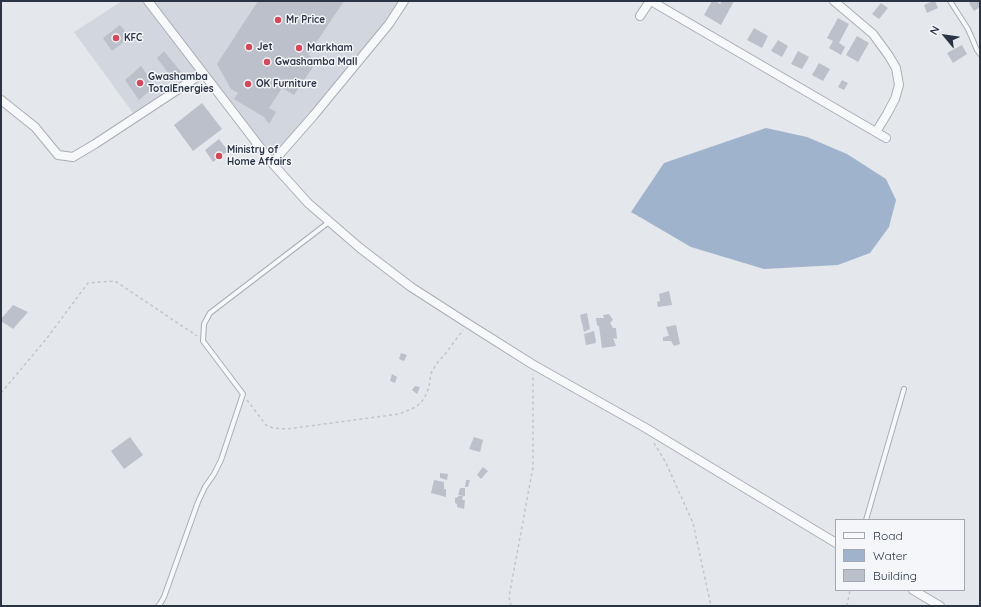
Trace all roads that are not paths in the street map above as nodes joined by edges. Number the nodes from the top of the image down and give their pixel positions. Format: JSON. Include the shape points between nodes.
{"nodes":[{"id":1,"x":148,"y":1,"type":"edge"},
{"id":2,"x":404,"y":1,"type":"edge"},
{"id":3,"x":650,"y":1,"type":"edge"},
{"id":4,"x":834,"y":1,"type":"edge"},
{"id":5,"x":950,"y":1,"type":"edge"},
{"id":6,"x":640,"y":16,"type":"dead end"},
{"id":7,"x":980,"y":54,"type":"edge"},
{"id":8,"x":203,"y":73,"type":"junction"},
{"id":9,"x":1,"y":100,"type":"edge"},
{"id":10,"x":876,"y":132,"type":"junction"},
{"id":11,"x":886,"y":138,"type":"dead end"},
{"id":12,"x":272,"y":163,"type":"junction"},
{"id":13,"x":329,"y":222,"type":"junction"},
{"id":14,"x":904,"y":389,"type":"dead end"},
{"id":15,"x":866,"y":519,"type":"edge"},
{"id":16,"x":835,"y":542,"type":"edge"},
{"id":17,"x":915,"y":591,"type":"edge"},
{"id":18,"x":158,"y":606,"type":"edge"},
{"id":19,"x":940,"y":606,"type":"edge"}],
"edges":[{"from":1,"to":8,"type":"street"},
{"from":2,"to":12,"type":"street","via":[[389,24]]},
{"from":3,"to":6,"type":"street"},
{"from":3,"to":10,"type":"street"},
{"from":4,"to":10,"type":"street","via":[[873,34],[896,68],[899,85],[895,99]]},
{"from":5,"to":7,"type":"lane"},
{"from":8,"to":9,"type":"street","via":[[73,157],[58,155],[35,127]]},
{"from":8,"to":12,"type":"street"},
{"from":10,"to":11,"type":"street"},
{"from":12,"to":13,"type":"street"},
{"from":13,"to":16,"type":"street","via":[[411,287],[467,323]]},
{"from":13,"to":18,"type":"lane","via":[[210,313],[204,324],[203,341],[243,394],[221,460],[198,502],[164,597]]},
{"from":14,"to":15,"type":"lane"},
{"from":17,"to":19,"type":"street"}]}
